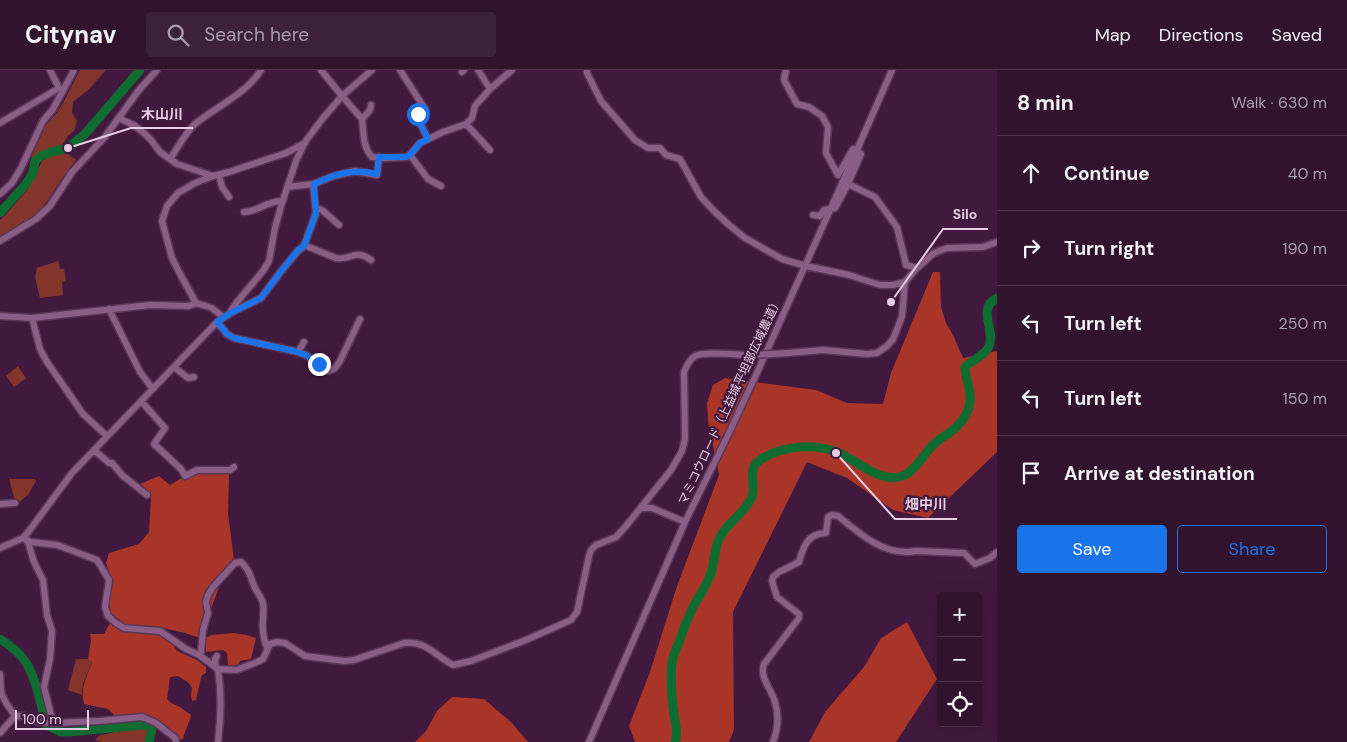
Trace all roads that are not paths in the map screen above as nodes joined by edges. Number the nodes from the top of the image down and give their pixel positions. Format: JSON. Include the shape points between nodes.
{"nodes":[{"id":1,"x":50,"y":70,"type":"edge"},
{"id":2,"x":74,"y":70,"type":"edge"},
{"id":3,"x":157,"y":70,"type":"edge"},
{"id":4,"x":261,"y":70,"type":"edge"},
{"id":5,"x":322,"y":70,"type":"edge"},
{"id":6,"x":372,"y":70,"type":"edge"},
{"id":7,"x":400,"y":70,"type":"edge"},
{"id":8,"x":478,"y":70,"type":"edge"},
{"id":9,"x":512,"y":70,"type":"edge"},
{"id":10,"x":587,"y":70,"type":"edge"},
{"id":11,"x":786,"y":70,"type":"edge"},
{"id":12,"x":892,"y":70,"type":"edge"},
{"id":13,"x":61,"y":89,"type":"junction"},
{"id":14,"x":490,"y":89,"type":"junction"},
{"id":15,"x":342,"y":96,"type":"junction"},
{"id":16,"x":371,"y":105,"type":"dead end"},
{"id":17,"x":119,"y":118,"type":"junction"},
{"id":18,"x":362,"y":119,"type":"junction"},
{"id":19,"x":0,"y":123,"type":"edge"},
{"id":20,"x":466,"y":124,"type":"junction"},
{"id":21,"x":428,"y":139,"type":"junction"},
{"id":22,"x":305,"y":142,"type":"junction"},
{"id":23,"x":490,"y":150,"type":"dead end"},
{"id":24,"x":858,"y":150,"type":"junction"},
{"id":25,"x":410,"y":155,"type":"junction"},
{"id":26,"x":379,"y":157,"type":"junction"},
{"id":27,"x":170,"y":159,"type":"junction"},
{"id":28,"x":216,"y":176,"type":"junction"},
{"id":29,"x":314,"y":184,"type":"junction"},
{"id":30,"x":848,"y":184,"type":"junction"},
{"id":31,"x":441,"y":186,"type":"dead end"},
{"id":32,"x":287,"y":188,"type":"junction"},
{"id":33,"x":0,"y":194,"type":"edge"},
{"id":34,"x":230,"y":197,"type":"dead end"},
{"id":35,"x":283,"y":200,"type":"junction"},
{"id":36,"x":316,"y":208,"type":"junction"},
{"id":37,"x":831,"y":209,"type":"junction"},
{"id":38,"x":244,"y":212,"type":"dead end"},
{"id":39,"x":814,"y":215,"type":"dead end"},
{"id":40,"x":339,"y":226,"type":"dead end"},
{"id":41,"x":0,"y":240,"type":"edge"},
{"id":42,"x":997,"y":242,"type":"edge"},
{"id":43,"x":304,"y":245,"type":"junction"},
{"id":44,"x":370,"y":260,"type":"dead end"},
{"id":45,"x":806,"y":266,"type":"junction"},
{"id":46,"x":918,"y":268,"type":"junction"},
{"id":47,"x":906,"y":282,"type":"junction"},
{"id":48,"x":196,"y":303,"type":"junction"},
{"id":49,"x":109,"y":309,"type":"junction"},
{"id":50,"x":0,"y":316,"type":"edge"},
{"id":51,"x":226,"y":316,"type":"junction"},
{"id":52,"x":32,"y":318,"type":"junction"},
{"id":53,"x":360,"y":319,"type":"dead end"},
{"id":54,"x":217,"y":322,"type":"junction"},
{"id":55,"x":304,"y":342,"type":"dead end"},
{"id":56,"x":298,"y":352,"type":"junction"},
{"id":57,"x":174,"y":368,"type":"junction"},
{"id":58,"x":194,"y":376,"type":"dead end"},
{"id":59,"x":153,"y":389,"type":"junction"},
{"id":60,"x":141,"y":401,"type":"junction"},
{"id":61,"x":107,"y":436,"type":"junction"},
{"id":62,"x":94,"y":450,"type":"junction"},
{"id":63,"x":234,"y":466,"type":"dead end"},
{"id":64,"x":147,"y":495,"type":"dead end"},
{"id":65,"x":15,"y":503,"type":"dead end"},
{"id":66,"x":0,"y":504,"type":"edge"},
{"id":67,"x":642,"y":508,"type":"junction"},
{"id":68,"x":685,"y":522,"type":"junction"},
{"id":69,"x":23,"y":538,"type":"junction"},
{"id":70,"x":0,"y":548,"type":"edge"},
{"id":71,"x":997,"y":552,"type":"edge"},
{"id":72,"x":267,"y":648,"type":"junction"},
{"id":73,"x":199,"y":656,"type":"junction"},
{"id":74,"x":217,"y":656,"type":"dead end"},
{"id":75,"x":217,"y":669,"type":"junction"},
{"id":76,"x":0,"y":674,"type":"edge"},
{"id":77,"x":15,"y":716,"type":"junction"},
{"id":78,"x":52,"y":723,"type":"junction"},
{"id":79,"x":0,"y":733,"type":"edge"},
{"id":80,"x":176,"y":742,"type":"edge"},
{"id":81,"x":218,"y":742,"type":"edge"},
{"id":82,"x":589,"y":742,"type":"edge"},
{"id":83,"x":773,"y":742,"type":"edge"}],
"edges":[{"from":1,"to":13,"type":"street"},
{"from":2,"to":13,"type":"street"},
{"from":3,"to":17,"type":"street"},
{"from":4,"to":27,"type":"street","via":[[228,102],[196,124]]},
{"from":5,"to":15,"type":"street"},
{"from":6,"to":15,"type":"street"},
{"from":7,"to":21,"type":"street","via":[[425,109],[417,117]]},
{"from":8,"to":14,"type":"street"},
{"from":9,"to":14,"type":"street"},
{"from":10,"to":45,"type":"street","via":[[601,101],[635,140],[680,159],[701,198],[729,225],[782,259]]},
{"from":11,"to":24,"type":"street","via":[[784,80],[796,104],[809,107],[822,116],[828,127],[826,153],[838,175],[853,149]]},
{"from":12,"to":24,"type":"street","name":"マミコウロード（上益城平坦部広域農道）"},
{"from":13,"to":19,"type":"street"},
{"from":13,"to":33,"type":"street","via":[[21,168]]},
{"from":14,"to":20,"type":"street","via":[[474,106],[472,118]]},
{"from":15,"to":18,"type":"street"},
{"from":15,"to":22,"type":"street"},
{"from":16,"to":18,"type":"street"},
{"from":17,"to":27,"type":"street","via":[[136,126]]},
{"from":17,"to":41,"type":"street","via":[[72,172],[50,206],[36,219]]},
{"from":18,"to":26,"type":"street","via":[[362,135],[369,154]]},
{"from":20,"to":21,"type":"street"},
{"from":20,"to":23,"type":"street"},
{"from":21,"to":25,"type":"street"},
{"from":22,"to":28,"type":"street","via":[[286,153]]},
{"from":22,"to":32,"type":"street"},
{"from":24,"to":30,"type":"street","via":[[861,154]]},
{"from":24,"to":37,"type":"street","name":"マミコウロード（上益城平坦部広域農道）"},
{"from":25,"to":26,"type":"street"},
{"from":25,"to":31,"type":"street","via":[[428,179]]},
{"from":26,"to":29,"type":"street","via":[[377,174],[355,171]]},
{"from":27,"to":28,"type":"street"},
{"from":28,"to":34,"type":"street"},
{"from":28,"to":48,"type":"street","via":[[178,193],[162,221],[172,258]]},
{"from":29,"to":32,"type":"street"},
{"from":29,"to":36,"type":"street"},
{"from":30,"to":37,"type":"street","via":[[835,208]]},
{"from":30,"to":46,"type":"street","via":[[875,197],[897,227],[906,265]]},
{"from":32,"to":35,"type":"street"},
{"from":35,"to":38,"type":"street"},
{"from":35,"to":51,"type":"street","via":[[269,261]]},
{"from":36,"to":40,"type":"street"},
{"from":36,"to":43,"type":"street"},
{"from":37,"to":39,"type":"street","via":[[824,210],[820,216]]},
{"from":37,"to":45,"type":"street","name":"マミコウロード（上益城平坦部広域農道）"},
{"from":42,"to":46,"type":"street","via":[[983,247],[947,248],[934,253]]},
{"from":43,"to":44,"type":"street","via":[[336,258],[363,255]]},
{"from":43,"to":51,"type":"street","via":[[261,298]]},
{"from":45,"to":47,"type":"street","via":[[880,285]]},
{"from":45,"to":68,"type":"street","name":"マミコウロード（上益城平坦部広域農道）"},
{"from":46,"to":47,"type":"street"},
{"from":47,"to":67,"type":"street","bridge":true,"via":[[898,327],[893,339],[877,353],[823,350],[751,356],[702,354],[694,357],[684,372],[685,438],[682,451]]},
{"from":48,"to":49,"type":"street","via":[[189,306],[150,304]]},
{"from":48,"to":51,"type":"street"},
{"from":49,"to":52,"type":"street"},
{"from":49,"to":59,"type":"street","via":[[140,372]]},
{"from":50,"to":52,"type":"street"},
{"from":51,"to":54,"type":"street"},
{"from":52,"to":61,"type":"street","via":[[47,362],[83,414]]},
{"from":53,"to":56,"type":"street","via":[[340,362],[331,371]]},
{"from":54,"to":56,"type":"street","via":[[234,338]]},
{"from":54,"to":57,"type":"street"},
{"from":55,"to":56,"type":"street"},
{"from":57,"to":58,"type":"street","via":[[188,378]]},
{"from":57,"to":59,"type":"street"},
{"from":59,"to":60,"type":"street"},
{"from":60,"to":61,"type":"street"},
{"from":60,"to":63,"type":"street","via":[[165,428],[154,444],[185,476],[197,470],[230,470]]},
{"from":61,"to":62,"type":"street"},
{"from":62,"to":64,"type":"street"},
{"from":62,"to":69,"type":"street","via":[[72,473]]},
{"from":65,"to":66,"type":"street"},
{"from":67,"to":68,"type":"street","via":[[652,508]]},
{"from":67,"to":72,"type":"street","via":[[616,537],[592,550],[577,612],[571,620],[471,661],[453,665],[412,642],[344,661],[305,656],[285,643],[277,642]]},
{"from":68,"to":82,"type":"street","name":"マミコウロード（上益城平坦部広域農道）"},
{"from":69,"to":70,"type":"street"},
{"from":69,"to":73,"type":"street","via":[[57,545],[97,560],[109,580],[108,616],[124,628],[160,631]]},
{"from":69,"to":78,"type":"street","via":[[28,542],[44,580],[52,632],[44,687]]},
{"from":71,"to":83,"type":"street","via":[[975,564],[964,554],[884,548],[838,516],[828,517],[826,533],[805,542],[799,562],[779,572],[772,581],[777,597],[799,614],[762,669],[778,716]]},
{"from":72,"to":73,"type":"street","via":[[262,598],[248,569],[241,562],[235,563],[208,595],[208,613]]},
{"from":72,"to":75,"type":"street","via":[[263,659],[254,663],[236,670]]},
{"from":73,"to":75,"type":"street"},
{"from":74,"to":75,"type":"street"},
{"from":75,"to":81,"type":"street","via":[[221,696]]},
{"from":76,"to":77,"type":"street","via":[[3,698]]},
{"from":77,"to":78,"type":"street"},
{"from":77,"to":79,"type":"street"},
{"from":78,"to":80,"type":"street","via":[[142,717],[156,723]]}]}
